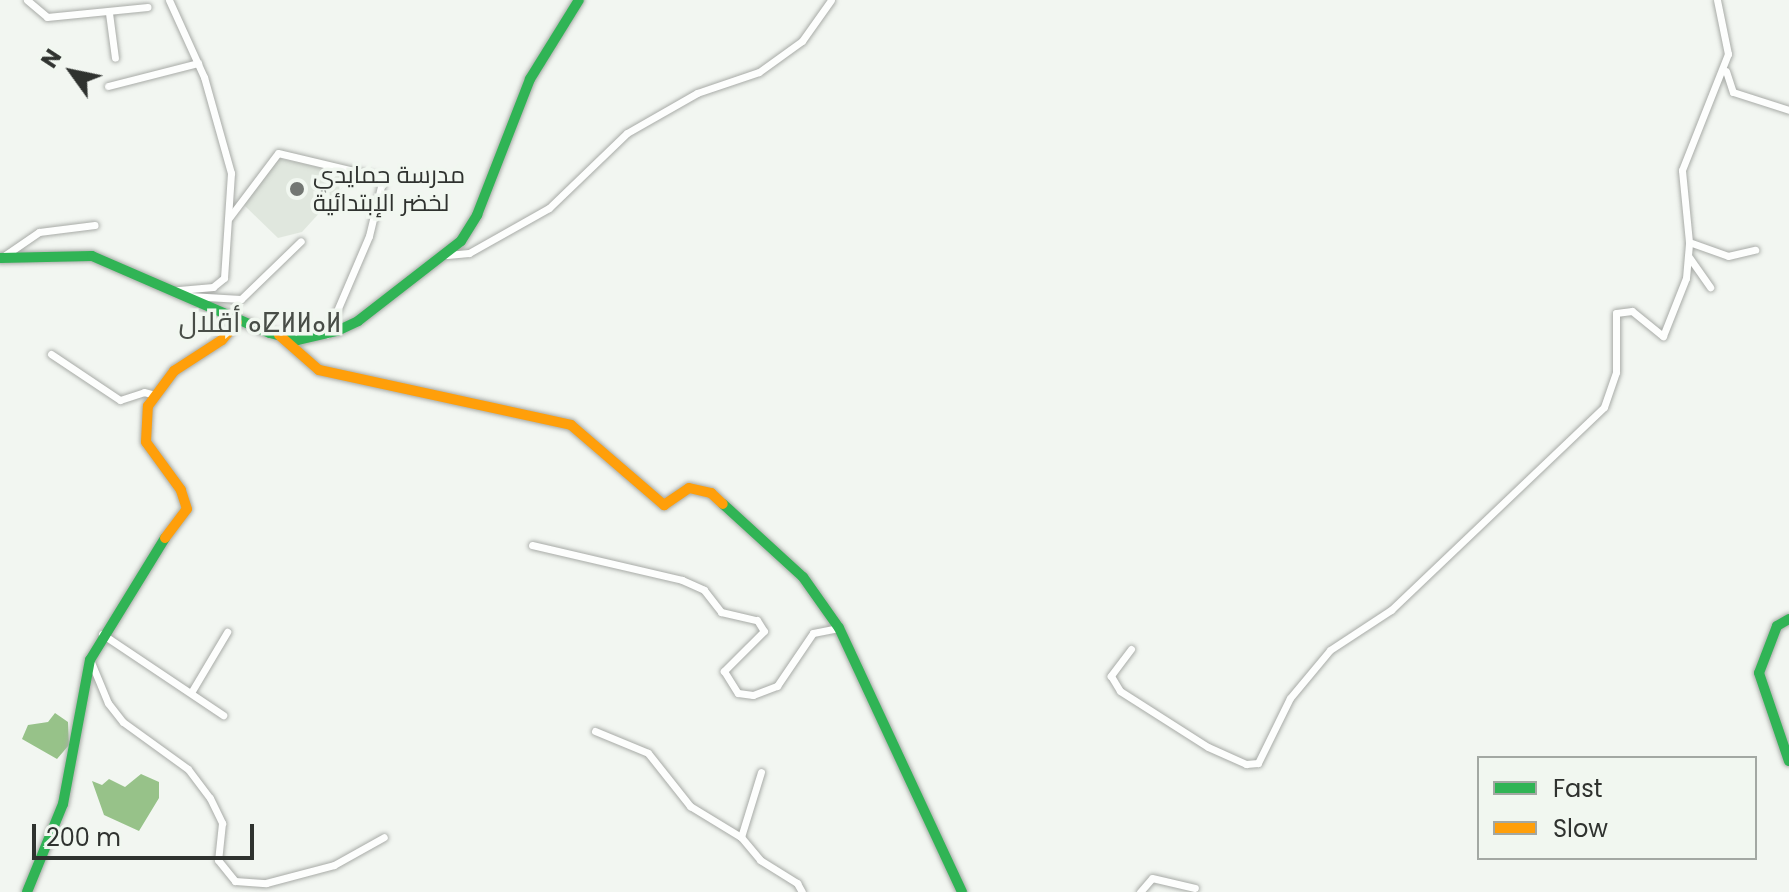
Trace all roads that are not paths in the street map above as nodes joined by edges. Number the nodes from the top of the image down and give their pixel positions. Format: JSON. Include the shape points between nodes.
{"nodes":[{"id":1,"x":27,"y":0,"type":"edge"},
{"id":2,"x":169,"y":0,"type":"edge"},
{"id":3,"x":579,"y":0,"type":"edge"},
{"id":4,"x":831,"y":0,"type":"edge"},
{"id":5,"x":1717,"y":0,"type":"edge"},
{"id":6,"x":148,"y":7,"type":"dead end"},
{"id":7,"x":109,"y":13,"type":"junction"},
{"id":8,"x":115,"y":58,"type":"dead end"},
{"id":9,"x":1726,"y":61,"type":"junction"},
{"id":10,"x":198,"y":63,"type":"junction"},
{"id":11,"x":108,"y":86,"type":"dead end"},
{"id":12,"x":1789,"y":110,"type":"edge"},
{"id":13,"x":229,"y":218,"type":"junction"},
{"id":14,"x":95,"y":225,"type":"dead end"},
{"id":15,"x":301,"y":241,"type":"dead end"},
{"id":16,"x":1689,"y":242,"type":"junction"},
{"id":17,"x":1755,"y":250,"type":"dead end"},
{"id":18,"x":447,"y":255,"type":"junction"},
{"id":19,"x":1689,"y":257,"type":"junction"},
{"id":20,"x":1,"y":258,"type":"edge"},
{"id":21,"x":1710,"y":287,"type":"dead end"},
{"id":22,"x":176,"y":290,"type":"junction"},
{"id":23,"x":187,"y":296,"type":"junction"},
{"id":24,"x":237,"y":322,"type":"junction"},
{"id":25,"x":279,"y":335,"type":"junction"},
{"id":26,"x":326,"y":336,"type":"junction"},
{"id":27,"x":51,"y":354,"type":"dead end"},
{"id":28,"x":155,"y":395,"type":"junction"},
{"id":29,"x":532,"y":545,"type":"dead end"},
{"id":30,"x":1789,"y":619,"type":"edge"},
{"id":31,"x":839,"y":628,"type":"junction"},
{"id":32,"x":227,"y":632,"type":"dead end"},
{"id":33,"x":102,"y":634,"type":"junction"},
{"id":34,"x":1131,"y":649,"type":"dead end"},
{"id":35,"x":90,"y":660,"type":"junction"},
{"id":36,"x":192,"y":691,"type":"junction"},
{"id":37,"x":223,"y":715,"type":"dead end"},
{"id":38,"x":595,"y":731,"type":"dead end"},
{"id":39,"x":1789,"y":761,"type":"edge"},
{"id":40,"x":761,"y":772,"type":"dead end"},
{"id":41,"x":384,"y":837,"type":"dead end"},
{"id":42,"x":741,"y":837,"type":"junction"},
{"id":43,"x":1195,"y":888,"type":"dead end"},
{"id":44,"x":27,"y":892,"type":"edge"},
{"id":45,"x":802,"y":892,"type":"edge"},
{"id":46,"x":962,"y":892,"type":"edge"},
{"id":47,"x":1140,"y":892,"type":"edge"}],
"edges":[{"from":1,"to":7,"type":"street","via":[[47,17]]},
{"from":2,"to":10,"type":"street"},
{"from":3,"to":18,"type":"street","via":[[530,79],[477,215]]},
{"from":4,"to":18,"type":"street","via":[[802,41],[759,72],[697,93],[627,133],[549,208],[469,253]]},
{"from":5,"to":9,"type":"street"},
{"from":6,"to":7,"type":"street"},
{"from":7,"to":8,"type":"street"},
{"from":9,"to":12,"type":"street","via":[[1726,82],[1733,92]]},
{"from":9,"to":16,"type":"street","via":[[1682,170]]},
{"from":10,"to":11,"type":"street"},
{"from":10,"to":13,"type":"street","via":[[231,161]]},
{"from":13,"to":22,"type":"street","via":[[224,278],[213,287]]},
{"from":13,"to":26,"type":"street","via":[[278,153],[383,178],[369,236]]},
{"from":14,"to":20,"type":"street","via":[[39,232]]},
{"from":15,"to":23,"type":"street","via":[[241,299]]},
{"from":16,"to":17,"type":"street","via":[[1728,256]]},
{"from":16,"to":19,"type":"street"},
{"from":18,"to":26,"type":"street","via":[[358,321]]},
{"from":19,"to":21,"type":"street"},
{"from":19,"to":34,"type":"street","via":[[1677,310],[1663,336],[1632,311],[1616,313],[1616,372],[1604,407],[1391,610],[1330,650],[1290,698],[1258,763],[1218,752],[1120,691],[1111,676]]},
{"from":20,"to":22,"type":"street","via":[[92,256]]},
{"from":22,"to":23,"type":"street"},
{"from":23,"to":24,"type":"street"},
{"from":24,"to":25,"type":"street"},
{"from":24,"to":28,"type":"street","via":[[222,340],[189,357]]},
{"from":25,"to":26,"type":"street","via":[[297,340]]},
{"from":25,"to":31,"type":"street","via":[[319,370],[571,425],[664,505],[689,488],[711,493],[803,577]]},
{"from":27,"to":28,"type":"street","via":[[120,400],[144,392]]},
{"from":28,"to":33,"type":"street","via":[[143,433],[188,500],[187,509]]},
{"from":29,"to":31,"type":"street","via":[[682,580],[704,590],[721,612],[757,620],[764,631],[724,671],[738,693],[753,695],[777,686],[813,633]]},
{"from":30,"to":39,"type":"street","via":[[1777,626],[1759,673]]},
{"from":31,"to":46,"type":"street"},
{"from":32,"to":36,"type":"street"},
{"from":33,"to":35,"type":"street"},
{"from":33,"to":36,"type":"street"},
{"from":35,"to":41,"type":"street","via":[[108,703],[123,722],[188,769],[210,798],[222,823],[218,860],[235,881],[266,883],[334,865]]},
{"from":35,"to":44,"type":"street","via":[[63,804]]},
{"from":36,"to":37,"type":"street"},
{"from":38,"to":42,"type":"street","via":[[648,753],[690,806]]},
{"from":40,"to":42,"type":"street"},
{"from":42,"to":45,"type":"street","via":[[760,860],[797,883]]},
{"from":43,"to":47,"type":"street","via":[[1152,878]]}]}
